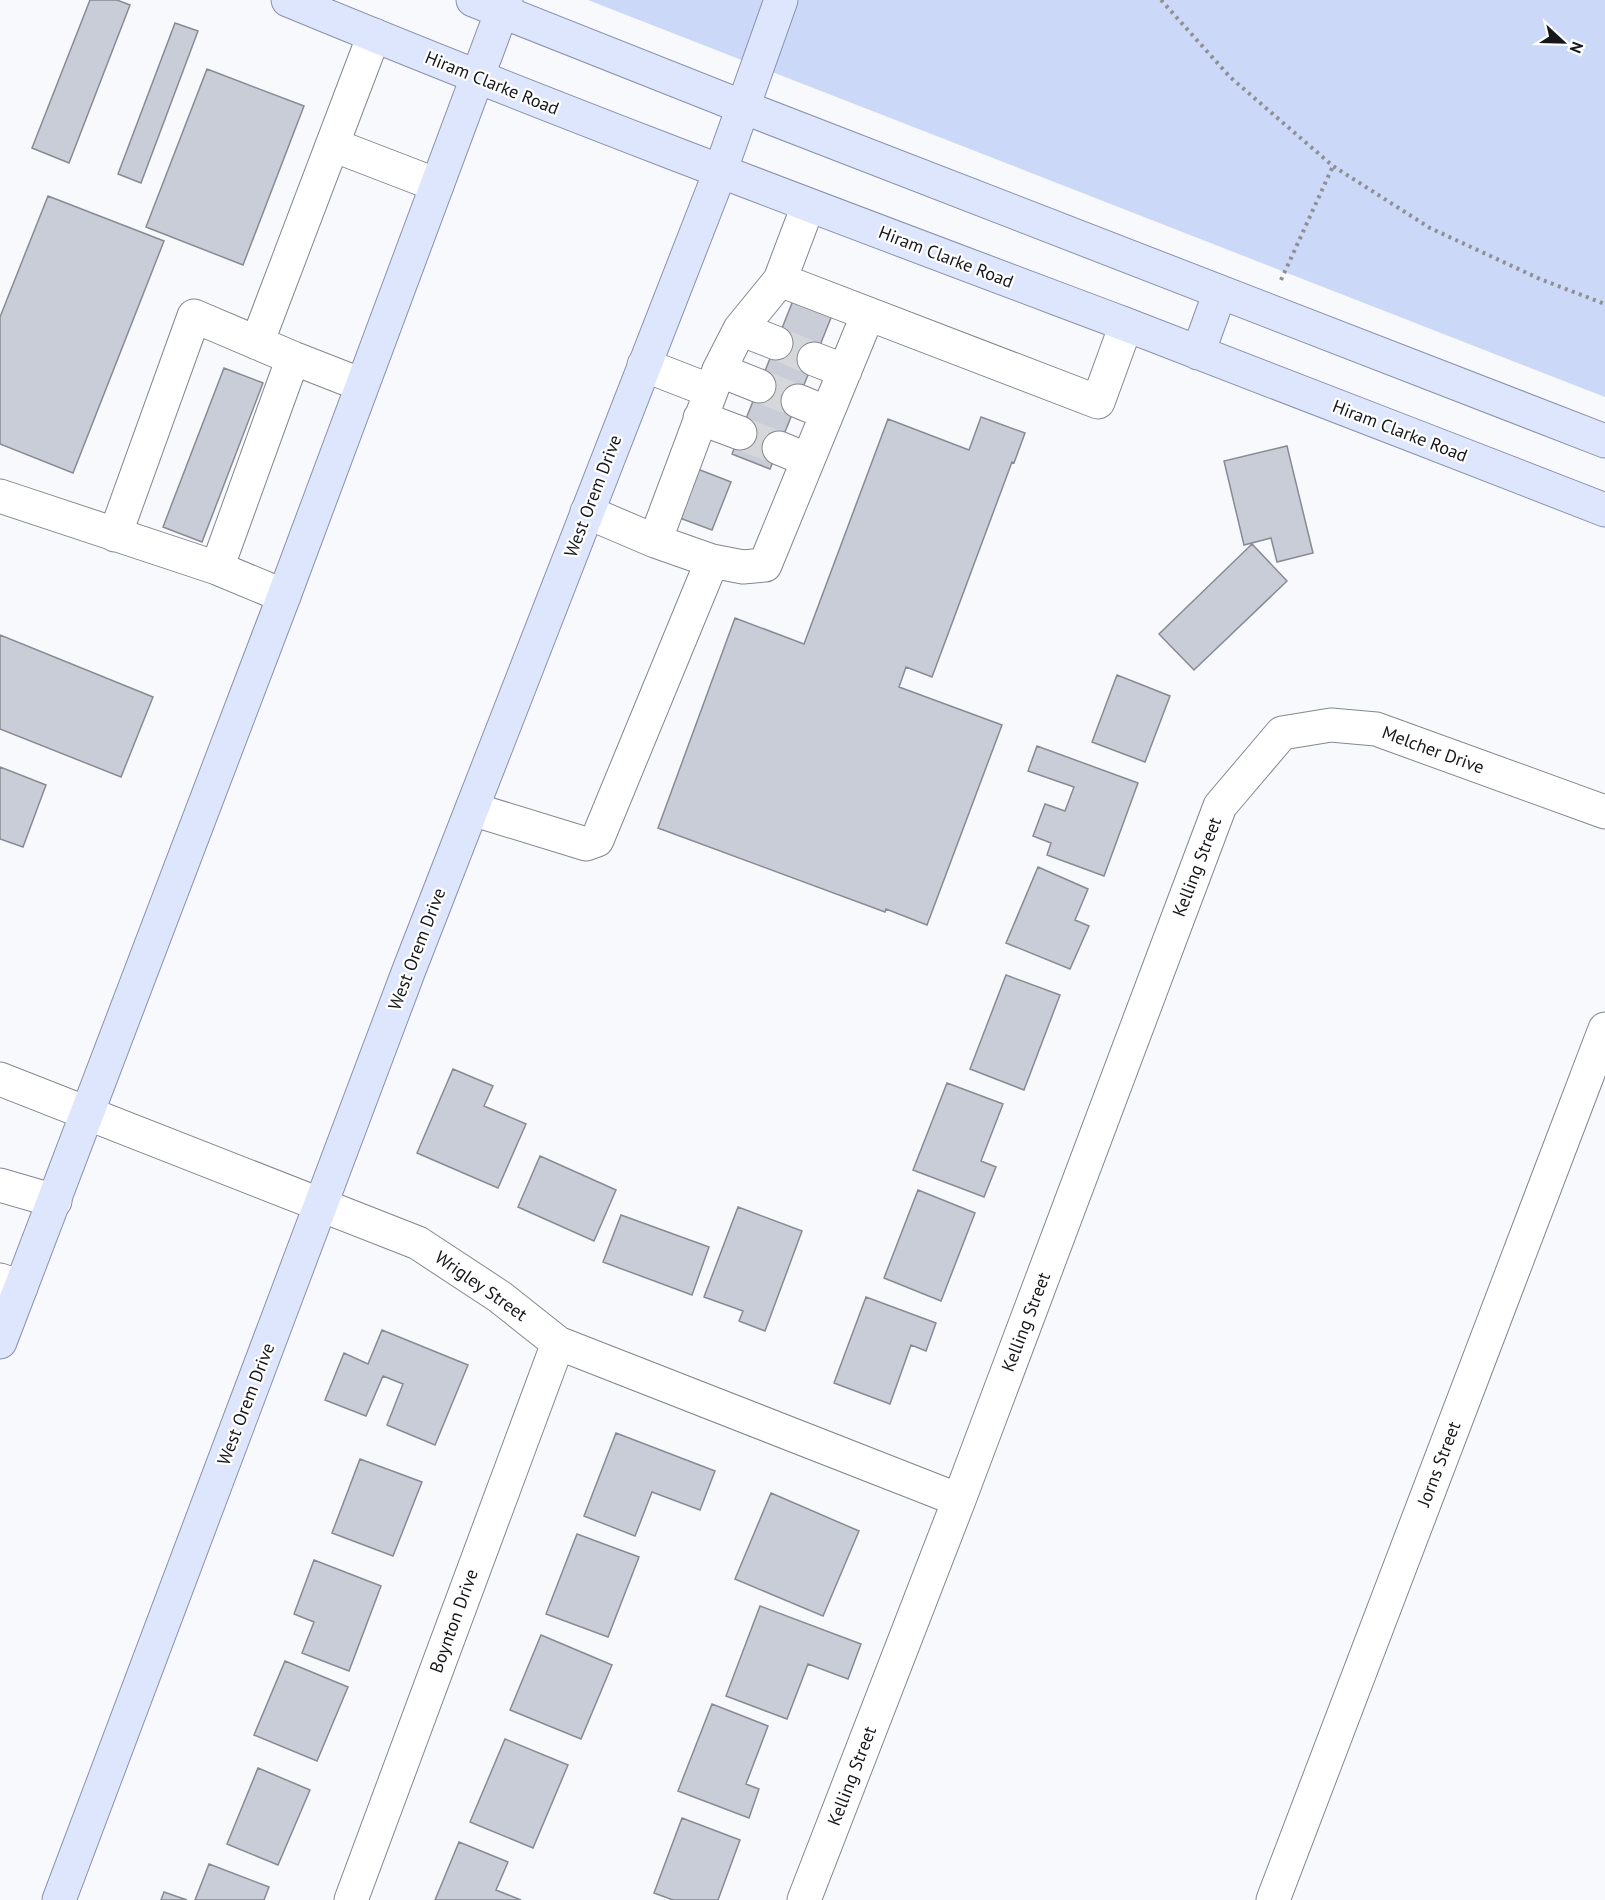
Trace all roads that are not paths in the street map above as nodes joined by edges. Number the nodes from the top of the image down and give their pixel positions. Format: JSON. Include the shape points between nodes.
{"nodes":[{"id":1,"x":288,"y":0,"type":"edge"},
{"id":2,"x":781,"y":0,"type":"edge"},
{"id":3,"x":494,"y":4,"type":"edge"},
{"id":4,"x":374,"y":35,"type":"junction"},
{"id":5,"x":478,"y":78,"type":"junction"},
{"id":6,"x":743,"y":107,"type":"junction"},
{"id":7,"x":333,"y":146,"type":"junction"},
{"id":8,"x":720,"y":172,"type":"junction"},
{"id":9,"x":438,"y":185,"type":"junction"},
{"id":10,"x":808,"y":206,"type":"junction"},
{"id":11,"x":780,"y":280,"type":"junction"},
{"id":12,"x":1220,"y":292,"type":"junction"},
{"id":13,"x":868,"y":314,"type":"junction"},
{"id":14,"x":1126,"y":325,"type":"junction"},
{"id":15,"x":740,"y":329,"type":"junction"},
{"id":16,"x":258,"y":343,"type":"junction"},
{"id":17,"x":776,"y":344,"type":"tunnel mouth"},
{"id":18,"x":1198,"y":352,"type":"junction"},
{"id":19,"x":293,"y":358,"type":"junction"},
{"id":20,"x":814,"y":359,"type":"tunnel mouth"},
{"id":21,"x":644,"y":365,"type":"junction"},
{"id":22,"x":844,"y":371,"type":"junction"},
{"id":23,"x":362,"y":385,"type":"junction"},
{"id":24,"x":759,"y":386,"type":"tunnel mouth"},
{"id":25,"x":710,"y":393,"type":"junction"},
{"id":26,"x":740,"y":433,"type":"tunnel mouth"},
{"id":27,"x":1605,"y":441,"type":"edge"},
{"id":28,"x":0,"y":495,"type":"edge"},
{"id":29,"x":1605,"y":510,"type":"edge"},
{"id":30,"x":587,"y":512,"type":"junction"},
{"id":31,"x":115,"y":535,"type":"junction"},
{"id":32,"x":655,"y":541,"type":"junction"},
{"id":33,"x":712,"y":561,"type":"junction"},
{"id":34,"x":217,"y":568,"type":"junction"},
{"id":35,"x":284,"y":596,"type":"junction"},
{"id":36,"x":1263,"y":753,"type":"joint"},
{"id":37,"x":472,"y":809,"type":"junction"},
{"id":38,"x":1605,"y":812,"type":"edge"},
{"id":39,"x":1605,"y":1029,"type":"edge"},
{"id":40,"x":0,"y":1079,"type":"edge"},
{"id":41,"x":88,"y":1113,"type":"junction"},
{"id":42,"x":0,"y":1185,"type":"edge"},
{"id":43,"x":55,"y":1201,"type":"junction"},
{"id":44,"x":321,"y":1203,"type":"junction"},
{"id":45,"x":10,"y":1284,"type":"edge"},
{"id":46,"x":0,"y":1342,"type":"edge"},
{"id":47,"x":558,"y":1342,"type":"junction"},
{"id":48,"x":959,"y":1500,"type":"junction"},
{"id":49,"x":59,"y":1900,"type":"edge"},
{"id":50,"x":351,"y":1900,"type":"edge"},
{"id":51,"x":804,"y":1900,"type":"edge"},
{"id":52,"x":1273,"y":1900,"type":"edge"}],
"edges":[{"from":1,"to":4,"type":"main road","name":"Hiram Clarke Road"},
{"from":2,"to":6,"type":"main road","name":"West Orem Drive"},
{"from":3,"to":5,"type":"main road"},
{"from":3,"to":6,"type":"main road"},
{"from":4,"to":5,"type":"main road","name":"Hiram Clarke Road"},
{"from":4,"to":7,"type":"street"},
{"from":5,"to":8,"type":"main road","name":"Hiram Clarke Road"},
{"from":5,"to":9,"type":"main road"},
{"from":6,"to":8,"type":"main road","name":"West Orem Drive"},
{"from":6,"to":12,"type":"main road"},
{"from":7,"to":9,"type":"street"},
{"from":7,"to":16,"type":"street"},
{"from":8,"to":10,"type":"main road","name":"Hiram Clarke Road"},
{"from":8,"to":21,"type":"main road","name":"West Orem Drive"},
{"from":9,"to":23,"type":"main road"},
{"from":10,"to":11,"type":"street"},
{"from":10,"to":14,"type":"main road","name":"Hiram Clarke Road"},
{"from":11,"to":13,"type":"street"},
{"from":11,"to":15,"type":"street"},
{"from":12,"to":18,"type":"main road"},
{"from":12,"to":27,"type":"main road"},
{"from":13,"to":14,"type":"street","via":[[1098,402]]},
{"from":13,"to":22,"type":"street"},
{"from":14,"to":18,"type":"main road","name":"Hiram Clarke Road"},
{"from":15,"to":17,"type":"street"},
{"from":15,"to":25,"type":"street"},
{"from":16,"to":19,"type":"street"},
{"from":16,"to":31,"type":"street","via":[[194,316]]},
{"from":18,"to":29,"type":"main road","name":"Hiram Clarke Road"},
{"from":19,"to":23,"type":"street"},
{"from":19,"to":34,"type":"street"},
{"from":20,"to":22,"type":"street"},
{"from":21,"to":25,"type":"street"},
{"from":21,"to":30,"type":"main road","name":"West Orem Drive"},
{"from":22,"to":33,"type":"street","via":[[813,407],[794,454],[765,565],[743,567]]},
{"from":23,"to":35,"type":"main road"},
{"from":24,"to":25,"type":"street"},
{"from":25,"to":26,"type":"street"},
{"from":25,"to":32,"type":"street"},
{"from":28,"to":31,"type":"street"},
{"from":30,"to":32,"type":"street"},
{"from":30,"to":37,"type":"main road","name":"West Orem Drive"},
{"from":31,"to":34,"type":"street"},
{"from":32,"to":33,"type":"street"},
{"from":33,"to":37,"type":"street","via":[[597,840],[586,844]]},
{"from":34,"to":35,"type":"street"},
{"from":35,"to":41,"type":"main road"},
{"from":36,"to":38,"type":"street","name":"Melcher Drive","via":[[1282,733],[1331,724],[1376,729]]},
{"from":36,"to":48,"type":"street","name":"Kelling Street","via":[[1220,806]]},
{"from":37,"to":44,"type":"main road","name":"West Orem Drive"},
{"from":39,"to":52,"type":"street","name":"Jorns Street"},
{"from":40,"to":41,"type":"street","name":"Wrigley Street"},
{"from":41,"to":43,"type":"main road"},
{"from":41,"to":44,"type":"street","name":"Wrigley Street"},
{"from":42,"to":43,"type":"street"},
{"from":43,"to":45,"type":"main road"},
{"from":44,"to":47,"type":"street","name":"Wrigley Street","via":[[418,1243],[501,1297]]},
{"from":44,"to":49,"type":"main road","name":"West Orem Drive"},
{"from":45,"to":46,"type":"main road"},
{"from":47,"to":48,"type":"street","name":"Wrigley Street"},
{"from":47,"to":50,"type":"street","name":"Boynton Drive"},
{"from":48,"to":51,"type":"street","name":"Kelling Street"}]}
